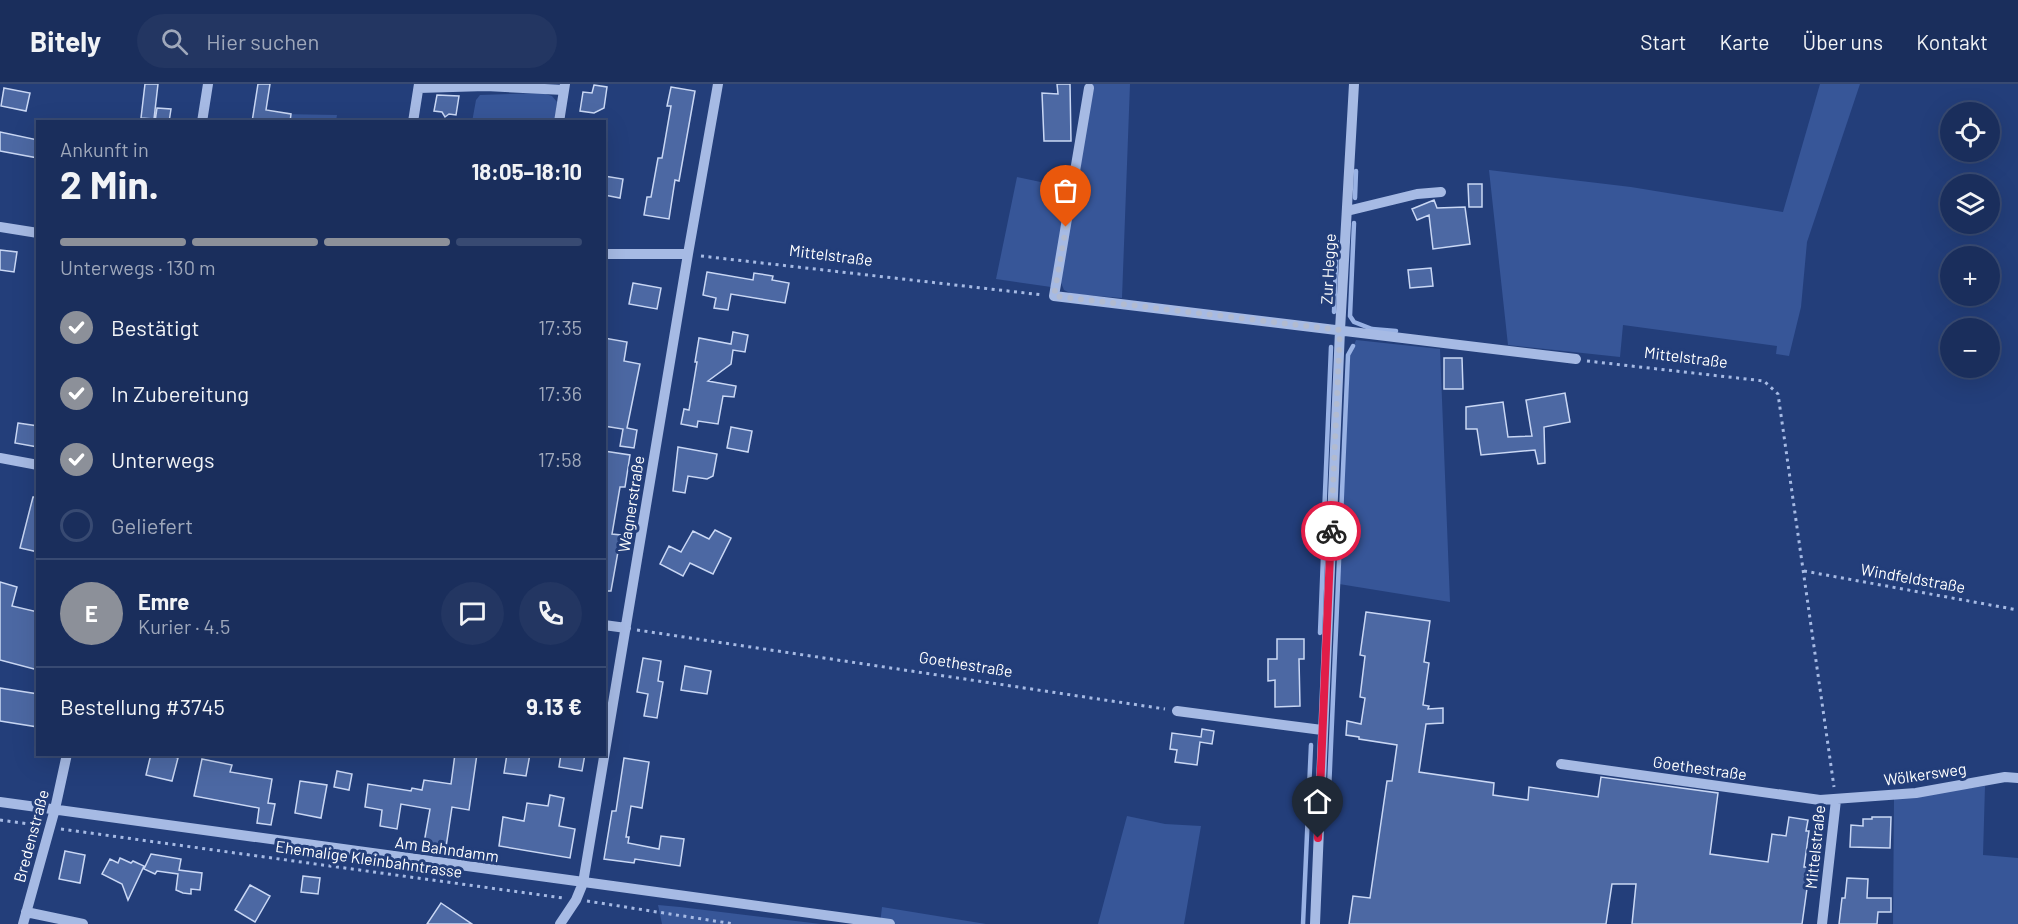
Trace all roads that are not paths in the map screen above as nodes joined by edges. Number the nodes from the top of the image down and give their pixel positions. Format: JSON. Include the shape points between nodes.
{"nodes":[{"id":1,"x":208,"y":84,"type":"edge"},
{"id":2,"x":718,"y":84,"type":"edge"},
{"id":3,"x":1354,"y":84,"type":"edge"},
{"id":4,"x":419,"y":86,"type":"edge"},
{"id":5,"x":564,"y":87,"type":"edge"},
{"id":6,"x":1089,"y":88,"type":"dead end"},
{"id":7,"x":202,"y":120,"type":"edge"},
{"id":8,"x":413,"y":120,"type":"edge"},
{"id":9,"x":559,"y":120,"type":"edge"},
{"id":10,"x":1441,"y":192,"type":"dead end"},
{"id":11,"x":1347,"y":211,"type":"junction"},
{"id":12,"x":0,"y":226,"type":"edge"},
{"id":13,"x":36,"y":233,"type":"edge"},
{"id":14,"x":606,"y":254,"type":"edge"},
{"id":15,"x":688,"y":254,"type":"junction"},
{"id":16,"x":1340,"y":330,"type":"junction"},
{"id":17,"x":1576,"y":359,"type":"road end"},
{"id":18,"x":0,"y":458,"type":"edge"},
{"id":19,"x":36,"y":465,"type":"edge"},
{"id":20,"x":606,"y":625,"type":"edge"},
{"id":21,"x":626,"y":628,"type":"junction"},
{"id":22,"x":1177,"y":711,"type":"road end"},
{"id":23,"x":1323,"y":730,"type":"junction"},
{"id":24,"x":606,"y":747,"type":"edge"},
{"id":25,"x":67,"y":756,"type":"edge"},
{"id":26,"x":604,"y":756,"type":"edge"},
{"id":27,"x":1561,"y":764,"type":"dead end"},
{"id":28,"x":2018,"y":778,"type":"edge"},
{"id":29,"x":1836,"y":800,"type":"junction"},
{"id":30,"x":0,"y":802,"type":"edge"},
{"id":31,"x":55,"y":809,"type":"junction"},
{"id":32,"x":583,"y":883,"type":"junction"},
{"id":33,"x":26,"y":912,"type":"junction"},
{"id":34,"x":22,"y":924,"type":"edge"},
{"id":35,"x":83,"y":924,"type":"edge"},
{"id":36,"x":560,"y":924,"type":"edge"},
{"id":37,"x":890,"y":924,"type":"edge"},
{"id":38,"x":1315,"y":924,"type":"edge"},
{"id":39,"x":1822,"y":924,"type":"edge"}],
"edges":[{"from":1,"to":7,"type":"street"},
{"from":2,"to":15,"type":"street","name":"Wagnerstraße"},
{"from":3,"to":11,"type":"street","name":"Zur Hegge"},
{"from":4,"to":5,"type":"street"},
{"from":4,"to":8,"type":"street"},
{"from":5,"to":9,"type":"street"},
{"from":6,"to":16,"type":"street","via":[[1054,296]]},
{"from":10,"to":11,"type":"street"},
{"from":11,"to":16,"type":"street","name":"Zur Hegge"},
{"from":12,"to":13,"type":"street"},
{"from":14,"to":15,"type":"street"},
{"from":15,"to":21,"type":"street","name":"Wagnerstraße"},
{"from":16,"to":17,"type":"street"},
{"from":16,"to":23,"type":"street","name":"Zur Hegge"},
{"from":18,"to":19,"type":"street"},
{"from":20,"to":21,"type":"street"},
{"from":21,"to":24,"type":"street","name":"Wagnerstraße"},
{"from":22,"to":23,"type":"street"},
{"from":23,"to":38,"type":"street","name":"Zur Hegge"},
{"from":25,"to":31,"type":"street","name":"Bredenstraße"},
{"from":26,"to":32,"type":"street","name":"Wagnerstraße"},
{"from":27,"to":29,"type":"street","name":"Goethestraße"},
{"from":28,"to":29,"type":"street","name":"Wölkersweg"},
{"from":29,"to":39,"type":"street","name":"Mittelstraße"},
{"from":30,"to":31,"type":"street","name":"Am Bahndamm"},
{"from":31,"to":32,"type":"street","name":"Am Bahndamm"},
{"from":31,"to":33,"type":"street","name":"Bredenstraße"},
{"from":32,"to":36,"type":"street","name":"Wagnerstraße"},
{"from":32,"to":37,"type":"street","name":"Am Bahndamm"},
{"from":33,"to":34,"type":"street","name":"Bredenstraße"},
{"from":33,"to":35,"type":"street"}]}
